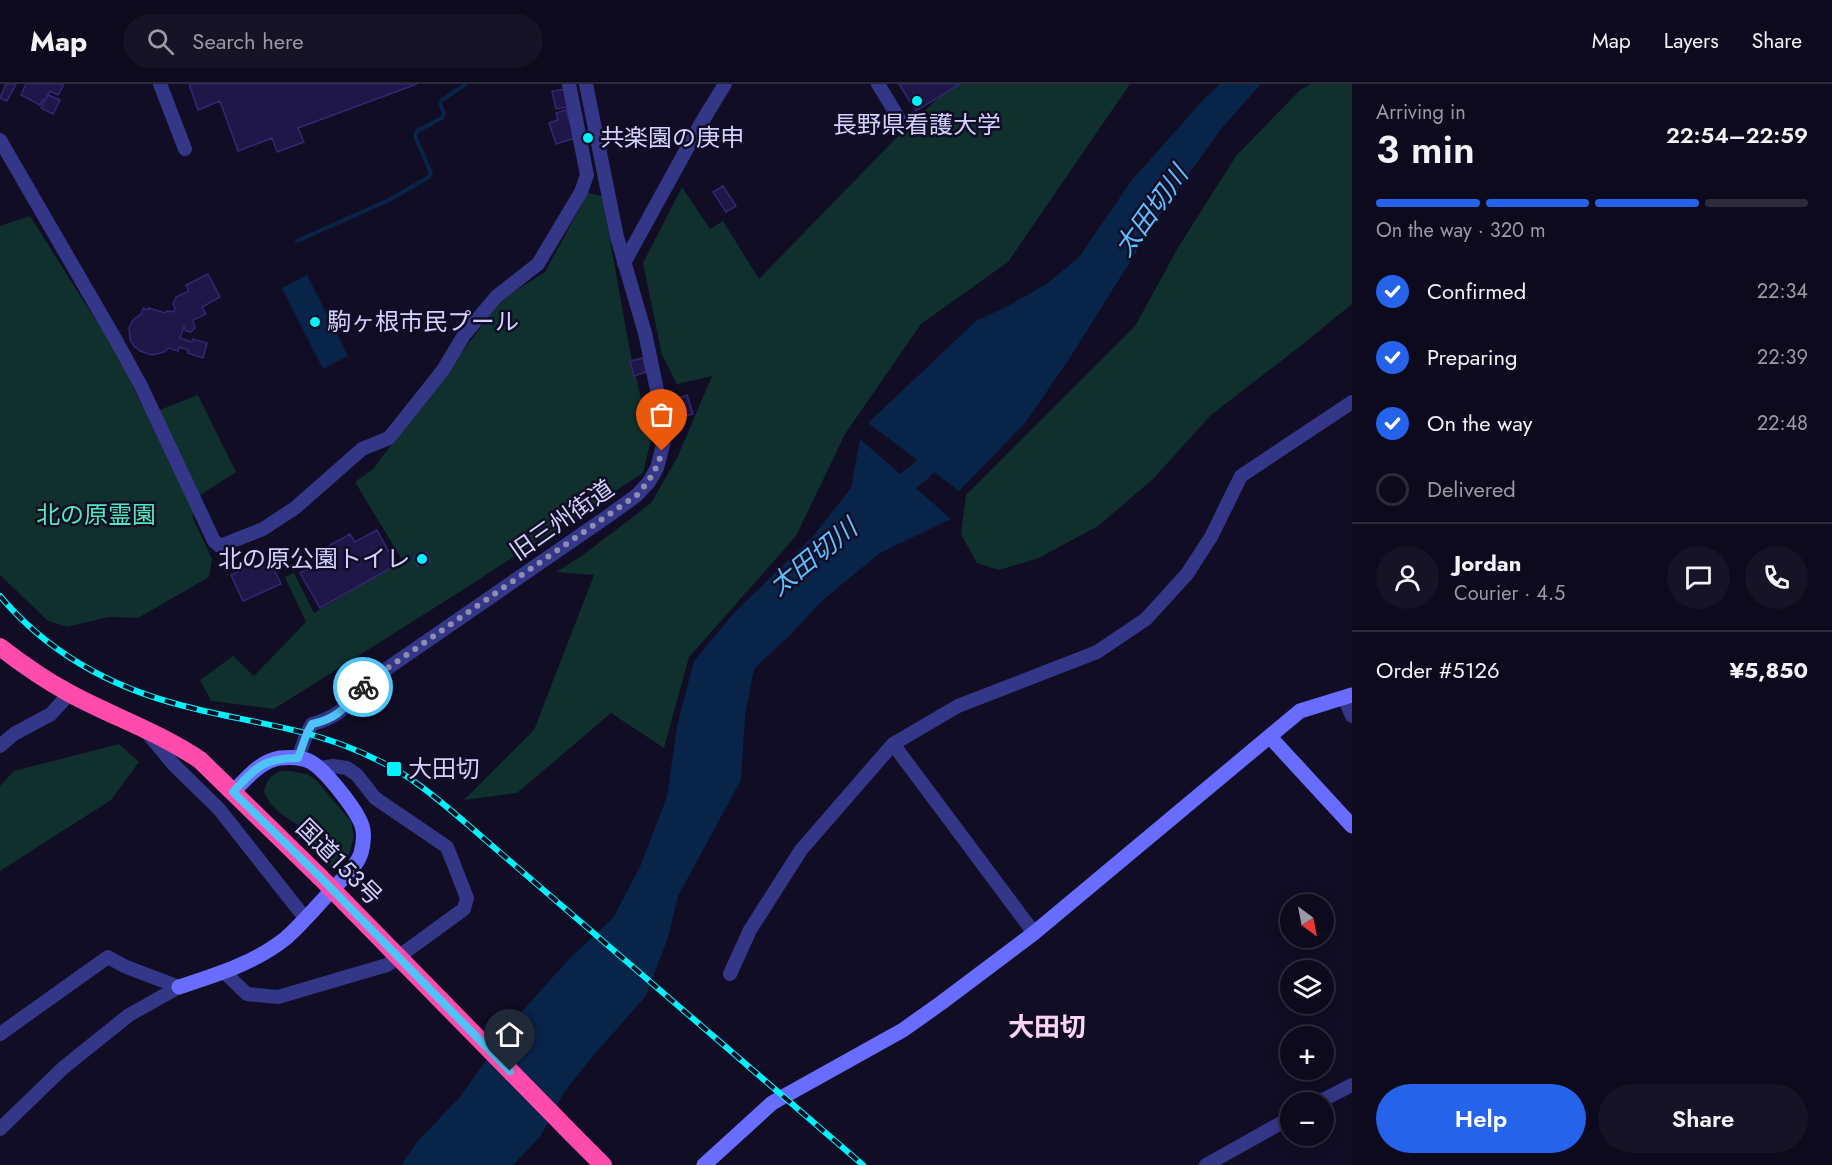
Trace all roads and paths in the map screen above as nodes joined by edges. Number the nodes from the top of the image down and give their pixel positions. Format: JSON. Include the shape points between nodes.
{"nodes":[{"id":1,"x":160,"y":84,"type":"edge"},
{"id":2,"x":569,"y":84,"type":"edge"},
{"id":3,"x":586,"y":84,"type":"edge"},
{"id":4,"x":725,"y":84,"type":"edge"},
{"id":5,"x":878,"y":84,"type":"edge"},
{"id":6,"x":901,"y":123,"type":"dead end"},
{"id":7,"x":0,"y":140,"type":"edge"},
{"id":8,"x":185,"y":149,"type":"dead end"},
{"id":9,"x":624,"y":263,"type":"junction"},
{"id":10,"x":1352,"y":402,"type":"edge"},
{"id":11,"x":0,"y":647,"type":"edge"},
{"id":12,"x":70,"y":693,"type":"junction"},
{"id":13,"x":1348,"y":697,"type":"edge"},
{"id":14,"x":1352,"y":716,"type":"edge"},
{"id":15,"x":143,"y":727,"type":"junction"},
{"id":16,"x":7,"y":732,"type":"edge"},
{"id":17,"x":1270,"y":737,"type":"junction"},
{"id":18,"x":893,"y":744,"type":"junction"},
{"id":19,"x":0,"y":746,"type":"edge"},
{"id":20,"x":298,"y":758,"type":"junction"},
{"id":21,"x":319,"y":768,"type":"junction"},
{"id":22,"x":233,"y":792,"type":"junction"},
{"id":23,"x":1352,"y":826,"type":"edge"},
{"id":24,"x":305,"y":918,"type":"junction"},
{"id":25,"x":1034,"y":933,"type":"junction"},
{"id":26,"x":224,"y":972,"type":"junction"},
{"id":27,"x":730,"y":974,"type":"dead end"},
{"id":28,"x":179,"y":987,"type":"junction"},
{"id":29,"x":0,"y":1034,"type":"edge"},
{"id":30,"x":1352,"y":1085,"type":"edge"},
{"id":31,"x":1334,"y":1094,"type":"edge"},
{"id":32,"x":1280,"y":1124,"type":"edge"},
{"id":33,"x":0,"y":1129,"type":"edge"},
{"id":34,"x":603,"y":1165,"type":"edge"},
{"id":35,"x":704,"y":1165,"type":"edge"},
{"id":36,"x":1206,"y":1165,"type":"edge"}],
"edges":[{"from":1,"to":8,"type":"street"},
{"from":2,"to":7,"type":"street","via":[[587,175],[538,264],[497,296],[389,438],[362,449],[294,508],[263,529],[220,546],[214,541],[141,386]]},
{"from":3,"to":9,"type":"street","name":"旧三州街道"},
{"from":4,"to":9,"type":"street"},
{"from":5,"to":6,"type":"street"},
{"from":9,"to":20,"type":"street","name":"旧三州街道","via":[[645,333],[662,419],[662,451],[649,482],[611,514],[369,681],[340,713],[312,724]]},
{"from":10,"to":18,"type":"street","via":[[1241,476],[1211,537],[1187,574],[1146,619],[1097,652],[958,706]]},
{"from":11,"to":12,"type":"highway","name":"国道153号"},
{"from":12,"to":15,"type":"highway","name":"国道153号"},
{"from":12,"to":16,"type":"street","via":[[51,714]]},
{"from":13,"to":14,"type":"street"},
{"from":13,"to":17,"type":"street","via":[[1299,711]]},
{"from":15,"to":22,"type":"highway","name":"国道153号","via":[[200,760]]},
{"from":15,"to":24,"type":"street","via":[[174,765],[219,809]]},
{"from":16,"to":19,"type":"street"},
{"from":17,"to":23,"type":"street"},
{"from":17,"to":25,"type":"street"},
{"from":18,"to":25,"type":"street"},
{"from":18,"to":27,"type":"street","via":[[801,850],[750,930]]},
{"from":20,"to":21,"type":"street"},
{"from":20,"to":22,"type":"street","via":[[264,763]]},
{"from":21,"to":24,"type":"street","via":[[356,813],[363,828],[363,840],[361,855],[347,874]]},
{"from":21,"to":26,"type":"street","via":[[347,768],[375,798],[447,848],[467,898],[464,909],[387,965],[278,997],[248,994]]},
{"from":22,"to":34,"type":"highway","name":"国道153号","bridge":true},
{"from":24,"to":26,"type":"street","via":[[269,950]]},
{"from":25,"to":35,"type":"street","via":[[903,1030],[772,1103]]},
{"from":26,"to":28,"type":"street"},
{"from":28,"to":29,"type":"street","via":[[108,957]]},
{"from":28,"to":33,"type":"street","via":[[129,1014],[63,1068]]},
{"from":30,"to":31,"type":"street"},
{"from":32,"to":36,"type":"street"}]}
